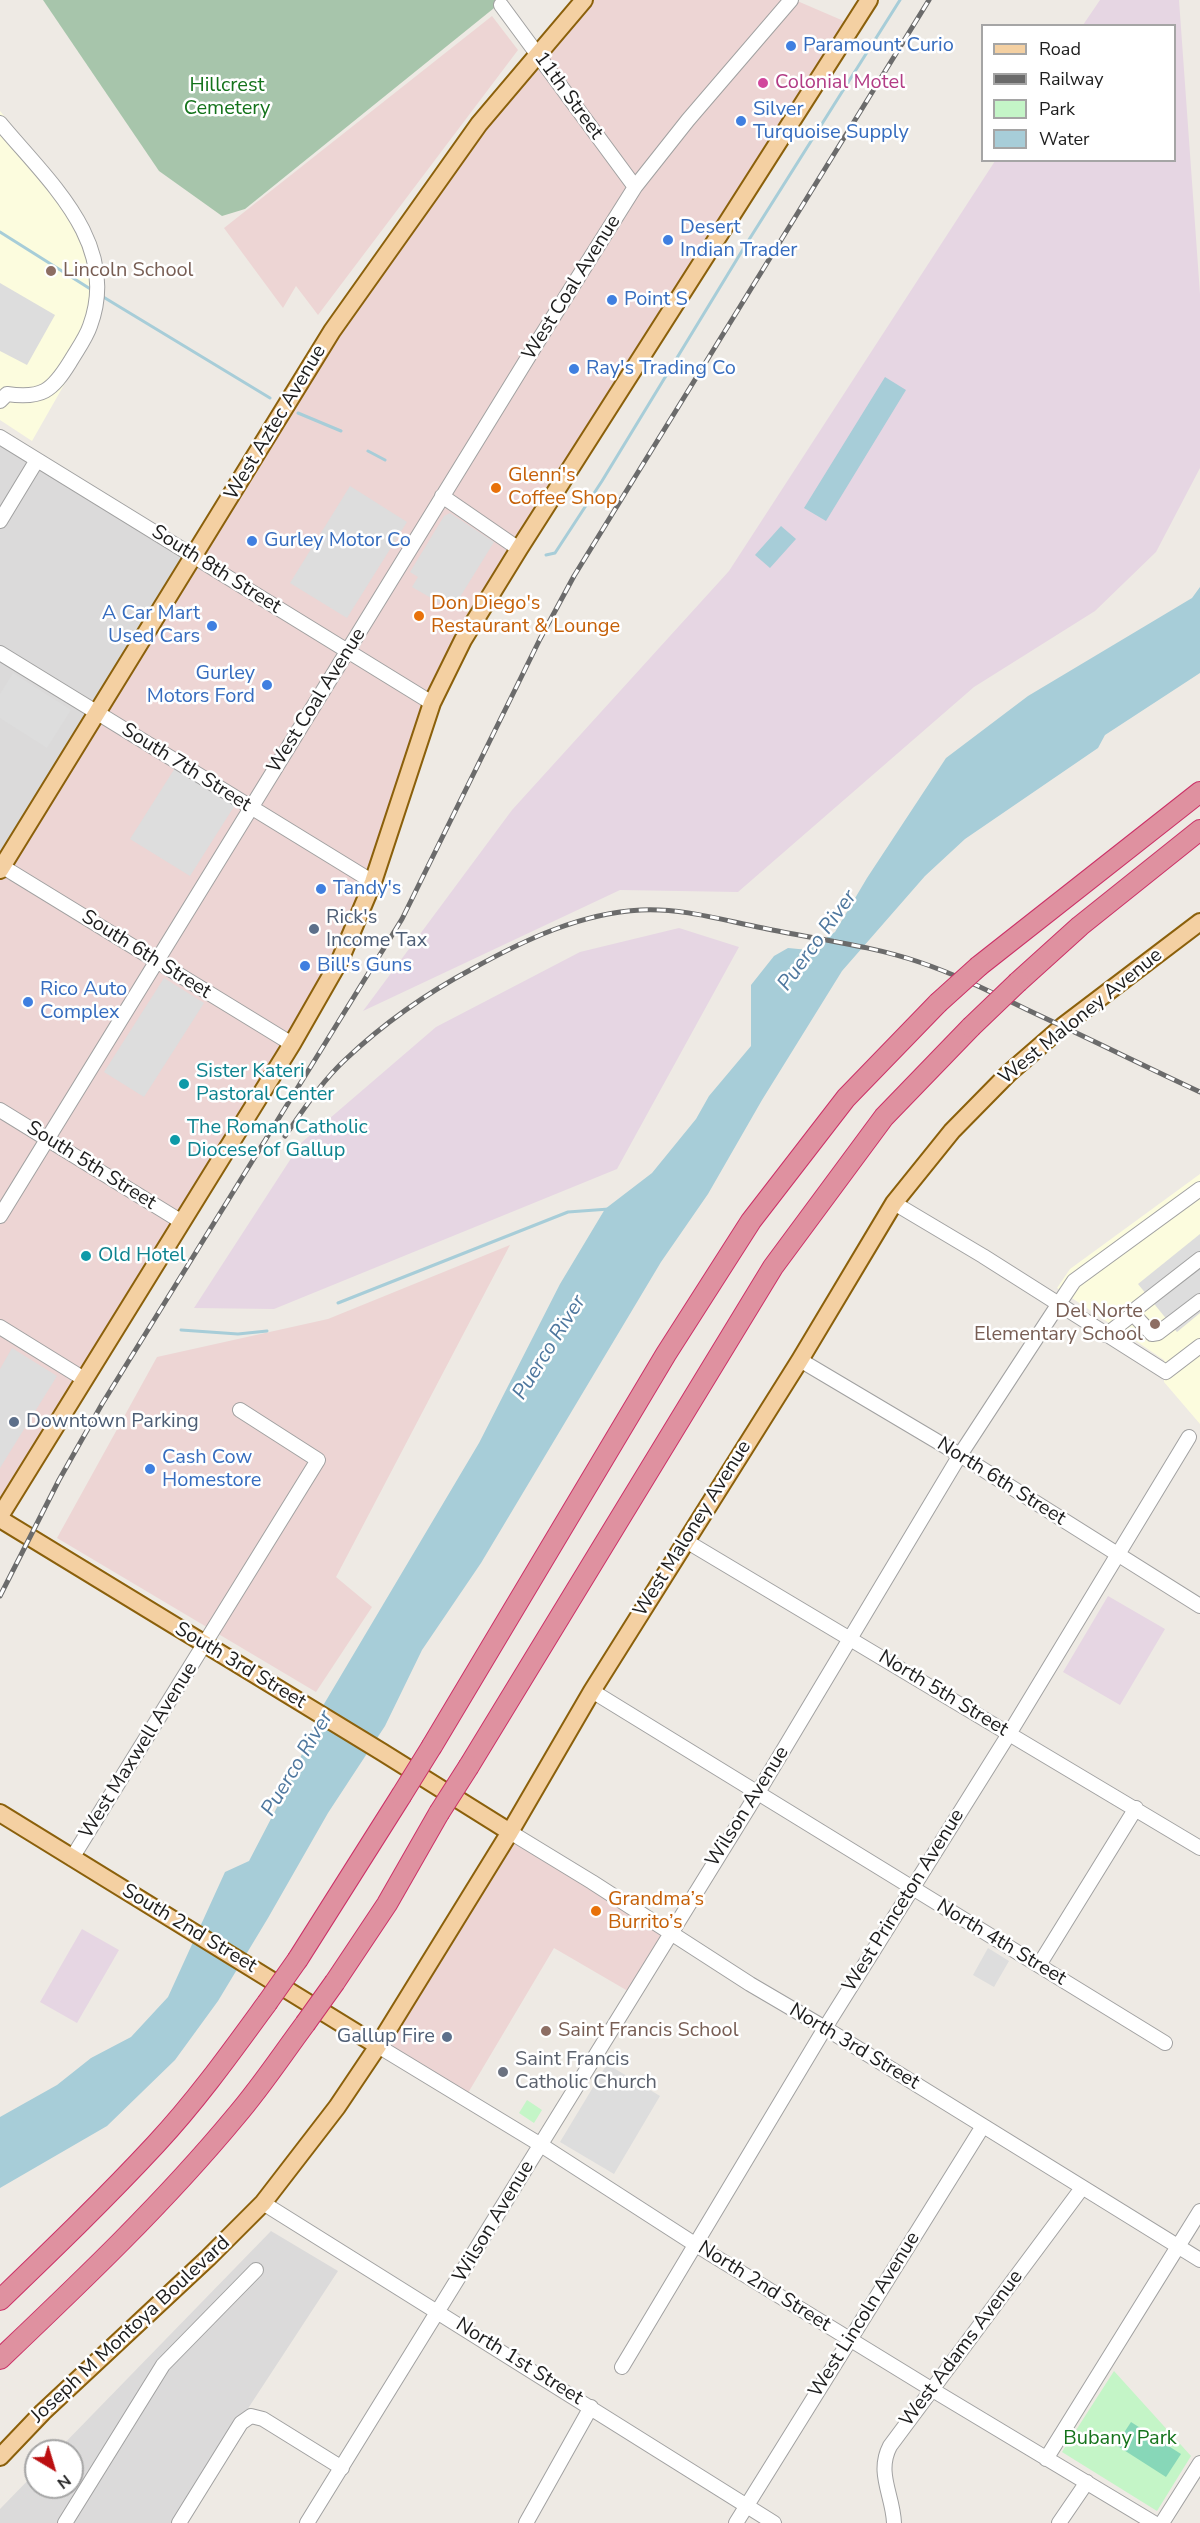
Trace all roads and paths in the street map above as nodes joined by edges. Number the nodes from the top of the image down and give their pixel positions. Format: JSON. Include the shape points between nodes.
{"nodes":[{"id":1,"x":584,"y":0,"type":"edge"},
{"id":2,"x":791,"y":0,"type":"edge"},
{"id":3,"x":869,"y":0,"type":"edge"},
{"id":4,"x":501,"y":5,"type":"dead end"},
{"id":5,"x":538,"y":55,"type":"junction"},
{"id":6,"x":0,"y":123,"type":"edge"},
{"id":7,"x":635,"y":187,"type":"junction"},
{"id":8,"x":0,"y":401,"type":"edge"},
{"id":9,"x":0,"y":437,"type":"edge"},
{"id":10,"x":37,"y":460,"type":"junction"},
{"id":11,"x":442,"y":496,"type":"junction"},
{"id":12,"x":0,"y":521,"type":"edge"},
{"id":13,"x":519,"y":549,"type":"junction"},
{"id":14,"x":194,"y":556,"type":"junction"},
{"id":15,"x":348,"y":652,"type":"junction"},
{"id":16,"x":0,"y":653,"type":"edge"},
{"id":17,"x":432,"y":703,"type":"junction"},
{"id":18,"x":97,"y":713,"type":"junction"},
{"id":19,"x":1195,"y":795,"type":"edge"},
{"id":20,"x":251,"y":808,"type":"junction"},
{"id":21,"x":1200,"y":830,"type":"edge"},
{"id":22,"x":1,"y":867,"type":"edge"},
{"id":23,"x":373,"y":882,"type":"junction"},
{"id":24,"x":1200,"y":922,"type":"edge"},
{"id":25,"x":157,"y":961,"type":"junction"},
{"id":26,"x":292,"y":1044,"type":"junction"},
{"id":27,"x":0,"y":1110,"type":"edge"},
{"id":28,"x":48,"y":1139,"type":"junction"},
{"id":29,"x":1200,"y":1189,"type":"edge"},
{"id":30,"x":894,"y":1203,"type":"junction"},
{"id":31,"x":0,"y":1216,"type":"edge"},
{"id":32,"x":182,"y":1222,"type":"junction"},
{"id":33,"x":1200,"y":1260,"type":"edge"},
{"id":34,"x":1200,"y":1301,"type":"edge"},
{"id":35,"x":1058,"y":1305,"type":"junction"},
{"id":36,"x":1133,"y":1314,"type":"junction"},
{"id":37,"x":0,"y":1327,"type":"edge"},
{"id":38,"x":1106,"y":1335,"type":"junction"},
{"id":39,"x":1200,"y":1346,"type":"edge"},
{"id":40,"x":800,"y":1360,"type":"junction"},
{"id":41,"x":84,"y":1379,"type":"junction"},
{"id":42,"x":240,"y":1410,"type":"dead end"},
{"id":43,"x":1189,"y":1437,"type":"dead end"},
{"id":44,"x":960,"y":1455,"type":"junction"},
{"id":45,"x":0,"y":1517,"type":"edge"},
{"id":46,"x":686,"y":1540,"type":"junction"},
{"id":47,"x":1118,"y":1556,"type":"junction"},
{"id":48,"x":1200,"y":1606,"type":"edge"},
{"id":49,"x":851,"y":1638,"type":"junction"},
{"id":50,"x":204,"y":1644,"type":"junction"},
{"id":51,"x":592,"y":1691,"type":"junction"},
{"id":52,"x":1009,"y":1734,"type":"junction"},
{"id":53,"x":757,"y":1794,"type":"junction"},
{"id":54,"x":1136,"y":1808,"type":"junction"},
{"id":55,"x":0,"y":1813,"type":"edge"},
{"id":56,"x":510,"y":1832,"type":"junction"},
{"id":57,"x":1200,"y":1848,"type":"edge"},
{"id":58,"x":72,"y":1858,"type":"junction"},
{"id":59,"x":912,"y":1889,"type":"junction"},
{"id":60,"x":669,"y":1934,"type":"junction"},
{"id":61,"x":1039,"y":1965,"type":"junction"},
{"id":62,"x":825,"y":2028,"type":"junction"},
{"id":63,"x":1165,"y":2043,"type":"dead end"},
{"id":64,"x":378,"y":2046,"type":"junction"},
{"id":65,"x":983,"y":2126,"type":"junction"},
{"id":66,"x":541,"y":2145,"type":"junction"},
{"id":67,"x":1082,"y":2188,"type":"junction"},
{"id":68,"x":263,"y":2203,"type":"junction"},
{"id":69,"x":1200,"y":2211,"type":"edge"},
{"id":70,"x":696,"y":2245,"type":"junction"},
{"id":71,"x":1178,"y":2246,"type":"junction"},
{"id":72,"x":1200,"y":2260,"type":"edge"},
{"id":73,"x":256,"y":2270,"type":"dead end"},
{"id":74,"x":0,"y":2300,"type":"edge"},
{"id":75,"x":439,"y":2313,"type":"junction"},
{"id":76,"x":849,"y":2339,"type":"junction"},
{"id":77,"x":0,"y":2359,"type":"edge"},
{"id":78,"x":622,"y":2367,"type":"dead end"},
{"id":79,"x":931,"y":2389,"type":"junction"},
{"id":80,"x":591,"y":2407,"type":"junction"},
{"id":81,"x":0,"y":2457,"type":"edge"},
{"id":82,"x":1046,"y":2459,"type":"junction"},
{"id":83,"x":1200,"y":2463,"type":"edge"},
{"id":84,"x":342,"y":2468,"type":"junction"},
{"id":85,"x":1087,"y":2482,"type":"junction"},
{"id":86,"x":748,"y":2505,"type":"junction"},
{"id":87,"x":65,"y":2523,"type":"edge"},
{"id":88,"x":179,"y":2523,"type":"edge"},
{"id":89,"x":308,"y":2523,"type":"edge"},
{"id":90,"x":526,"y":2523,"type":"edge"},
{"id":91,"x":736,"y":2523,"type":"edge"},
{"id":92,"x":774,"y":2523,"type":"edge"},
{"id":93,"x":894,"y":2523,"type":"edge"},
{"id":94,"x":1059,"y":2523,"type":"edge"},
{"id":95,"x":1154,"y":2523,"type":"edge"},
{"id":96,"x":1162,"y":2523,"type":"edge"}],
"edges":[{"from":1,"to":5,"type":"main road","name":"West Aztec Avenue"},
{"from":2,"to":7,"type":"street","name":"West Coal Avenue"},
{"from":3,"to":13,"type":"main road"},
{"from":4,"to":5,"type":"street","name":"11th Street"},
{"from":5,"to":7,"type":"street","name":"11th Street"},
{"from":5,"to":14,"type":"main road","name":"West Aztec Avenue","via":[[479,124],[332,331]]},
{"from":6,"to":8,"type":"street","via":[[79,220],[98,275],[90,326],[60,378],[45,393],[7,394]]},
{"from":7,"to":11,"type":"street","name":"West Coal Avenue"},
{"from":9,"to":10,"type":"street","name":"South 8th Street"},
{"from":10,"to":12,"type":"street"},
{"from":10,"to":14,"type":"street","name":"South 8th Street"},
{"from":11,"to":13,"type":"street"},
{"from":11,"to":15,"type":"street","name":"West Coal Avenue"},
{"from":13,"to":17,"type":"main road","via":[[463,640]]},
{"from":14,"to":15,"type":"street","name":"South 8th Street"},
{"from":14,"to":18,"type":"main road","name":"West Aztec Avenue"},
{"from":15,"to":17,"type":"street","name":"South 8th Street"},
{"from":15,"to":20,"type":"street","name":"West Coal Avenue"},
{"from":16,"to":18,"type":"street","name":"South 7th Street"},
{"from":17,"to":23,"type":"main road"},
{"from":18,"to":20,"type":"street","name":"South 7th Street"},
{"from":18,"to":22,"type":"main road","name":"West Aztec Avenue"},
{"from":19,"to":74,"type":"highway","bridge":true,"via":[[979,966],[846,1098],[751,1221],[666,1354],[432,1746],[298,1959],[219,2069],[158,2143]]},
{"from":20,"to":23,"type":"street","name":"South 7th Street"},
{"from":20,"to":25,"type":"street","name":"West Coal Avenue"},
{"from":21,"to":77,"type":"highway","bridge":true,"via":[[1080,926],[1018,982],[884,1117],[773,1267],[387,1904],[335,1982],[237,2115],[189,2170]]},
{"from":22,"to":25,"type":"street","name":"South 6th Street"},
{"from":23,"to":26,"type":"main road","via":[[340,960]]},
{"from":24,"to":30,"type":"main road","name":"West Maloney Avenue","via":[[1063,1026],[1009,1073],[952,1131]]},
{"from":25,"to":26,"type":"street","name":"South 6th Street"},
{"from":25,"to":28,"type":"street","name":"West Coal Avenue"},
{"from":26,"to":32,"type":"main road"},
{"from":27,"to":28,"type":"street","name":"South 5th Street"},
{"from":28,"to":31,"type":"street","name":"West Coal Avenue"},
{"from":28,"to":32,"type":"street","name":"South 5th Street"},
{"from":29,"to":35,"type":"street","name":"Wilson Avenue","via":[[1074,1281]]},
{"from":30,"to":35,"type":"street"},
{"from":30,"to":40,"type":"main road","name":"West Maloney Avenue"},
{"from":32,"to":41,"type":"main road"},
{"from":33,"to":36,"type":"street"},
{"from":34,"to":36,"type":"street","via":[[1158,1333],[1152,1334]]},
{"from":35,"to":38,"type":"street"},
{"from":35,"to":44,"type":"street","name":"Wilson Avenue"},
{"from":36,"to":38,"type":"street"},
{"from":37,"to":41,"type":"street"},
{"from":38,"to":39,"type":"street","via":[[1166,1372]]},
{"from":40,"to":44,"type":"street","name":"North 6th Street"},
{"from":40,"to":46,"type":"main road","name":"West Maloney Avenue"},
{"from":41,"to":45,"type":"main road"},
{"from":42,"to":50,"type":"street","name":"West Maxwell Avenue","via":[[318,1460]]},
{"from":43,"to":47,"type":"street","name":"West Princeton Avenue"},
{"from":44,"to":47,"type":"street","name":"North 6th Street"},
{"from":44,"to":49,"type":"street","name":"Wilson Avenue"},
{"from":45,"to":50,"type":"main road","name":"South 3rd Street"},
{"from":46,"to":49,"type":"street","name":"North 5th Street"},
{"from":46,"to":51,"type":"main road","name":"West Maloney Avenue"},
{"from":47,"to":48,"type":"street","name":"North 6th Street"},
{"from":47,"to":52,"type":"street","name":"West Princeton Avenue"},
{"from":49,"to":52,"type":"street","name":"North 5th Street"},
{"from":49,"to":53,"type":"street","name":"Wilson Avenue"},
{"from":50,"to":56,"type":"main road","name":"South 3rd Street"},
{"from":50,"to":58,"type":"street","name":"West Maxwell Avenue"},
{"from":51,"to":53,"type":"street","name":"North 4th Street"},
{"from":51,"to":56,"type":"main road","name":"West Maloney Avenue"},
{"from":52,"to":54,"type":"street","name":"North 5th Street"},
{"from":52,"to":59,"type":"street","name":"West Princeton Avenue"},
{"from":53,"to":59,"type":"street","name":"North 4th Street"},
{"from":53,"to":60,"type":"street","name":"Wilson Avenue"},
{"from":54,"to":57,"type":"street","name":"North 5th Street"},
{"from":54,"to":61,"type":"street"},
{"from":55,"to":58,"type":"main road","name":"South 2nd Street"},
{"from":56,"to":60,"type":"street","name":"North 3rd Street"},
{"from":56,"to":64,"type":"main road","name":"West Maloney Avenue"},
{"from":58,"to":64,"type":"main road","name":"South 2nd Street"},
{"from":59,"to":61,"type":"street","name":"North 4th Street"},
{"from":59,"to":62,"type":"street","name":"West Princeton Avenue"},
{"from":60,"to":62,"type":"street","name":"North 3rd Street"},
{"from":60,"to":66,"type":"street","name":"Wilson Avenue"},
{"from":61,"to":63,"type":"street","name":"North 4th Street"},
{"from":62,"to":65,"type":"street","name":"North 3rd Street"},
{"from":62,"to":70,"type":"street","name":"West Princeton Avenue"},
{"from":64,"to":66,"type":"street","name":"North 2nd Street"},
{"from":64,"to":68,"type":"main road","name":"West Maloney Avenue"},
{"from":65,"to":67,"type":"street","name":"North 3rd Street"},
{"from":65,"to":76,"type":"street","name":"West Lincoln Avenue"},
{"from":66,"to":70,"type":"street","name":"North 2nd Street"},
{"from":66,"to":75,"type":"street","name":"Wilson Avenue"},
{"from":67,"to":71,"type":"street","name":"North 3rd Street"},
{"from":67,"to":79,"type":"street","name":"West Adams Avenue"},
{"from":68,"to":75,"type":"street","name":"North 1st Street"},
{"from":68,"to":81,"type":"main road","name":"Joseph M Montoya Boulevard"},
{"from":69,"to":71,"type":"street"},
{"from":70,"to":76,"type":"street","name":"North 2nd Street"},
{"from":70,"to":78,"type":"street","name":"West Princeton Avenue"},
{"from":71,"to":72,"type":"street","name":"North 3rd Street"},
{"from":71,"to":82,"type":"street"},
{"from":73,"to":87,"type":"street","via":[[163,2365]]},
{"from":75,"to":80,"type":"street","name":"North 1st Street"},
{"from":75,"to":84,"type":"street","name":"Wilson Avenue"},
{"from":76,"to":79,"type":"street","name":"North 2nd Street"},
{"from":76,"to":86,"type":"street","name":"West Lincoln Avenue"},
{"from":79,"to":82,"type":"street","name":"North 2nd Street"},
{"from":79,"to":93,"type":"street","name":"West Adams Avenue","via":[[884,2458]]},
{"from":80,"to":86,"type":"street","name":"North 1st Street"},
{"from":80,"to":90,"type":"street"},
{"from":82,"to":85,"type":"street","name":"North 2nd Street"},
{"from":83,"to":96,"type":"street"},
{"from":84,"to":88,"type":"street","via":[[263,2419],[251,2416],[241,2423]]},
{"from":84,"to":89,"type":"street","name":"Wilson Avenue"},
{"from":85,"to":94,"type":"street"},
{"from":85,"to":95,"type":"street","name":"North 2nd Street"},
{"from":86,"to":91,"type":"street","name":"West Lincoln Avenue"},
{"from":86,"to":92,"type":"street","name":"North 1st Street"}]}
